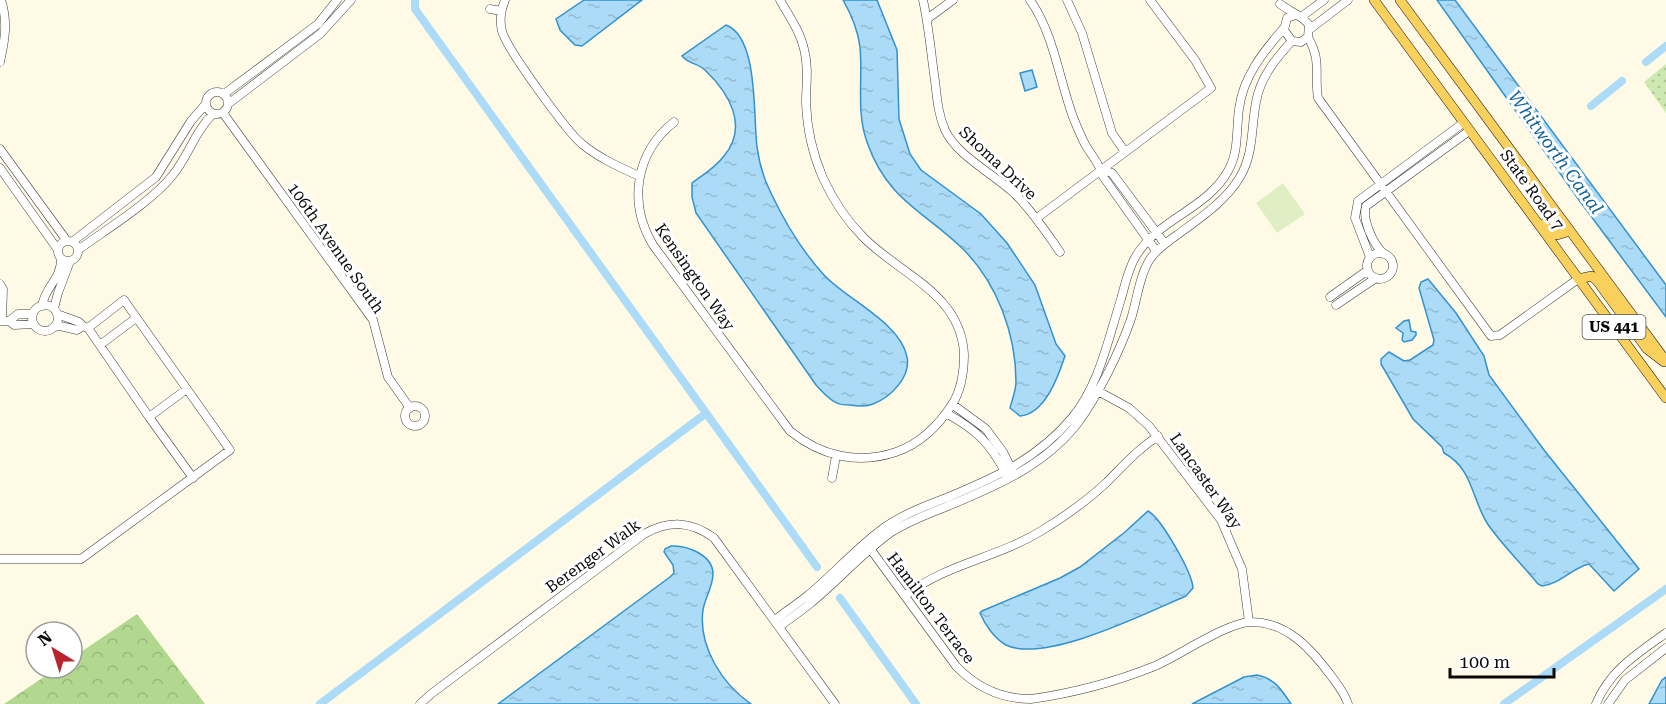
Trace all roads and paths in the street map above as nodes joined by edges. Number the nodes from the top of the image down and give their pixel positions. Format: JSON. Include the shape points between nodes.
{"nodes":[{"id":1,"x":1,"y":0,"type":"edge"},
{"id":2,"x":337,"y":0,"type":"edge"},
{"id":3,"x":351,"y":0,"type":"edge"},
{"id":4,"x":505,"y":0,"type":"edge"},
{"id":5,"x":780,"y":0,"type":"edge"},
{"id":6,"x":922,"y":0,"type":"edge"},
{"id":7,"x":953,"y":0,"type":"edge"},
{"id":8,"x":1030,"y":0,"type":"edge"},
{"id":9,"x":1067,"y":0,"type":"edge"},
{"id":10,"x":1150,"y":0,"type":"edge"},
{"id":11,"x":1324,"y":0,"type":"edge"},
{"id":12,"x":1348,"y":0,"type":"edge"},
{"id":13,"x":1374,"y":0,"type":"edge"},
{"id":14,"x":1400,"y":0,"type":"edge"},
{"id":15,"x":1279,"y":2,"type":"edge"},
{"id":16,"x":490,"y":9,"type":"dead end"},
{"id":17,"x":501,"y":11,"type":"junction"},
{"id":18,"x":1298,"y":16,"type":"junction"},
{"id":19,"x":927,"y":19,"type":"junction"},
{"id":20,"x":1284,"y":25,"type":"junction"},
{"id":21,"x":1303,"y":37,"type":"junction"},
{"id":22,"x":0,"y":62,"type":"edge"},
{"id":23,"x":224,"y":94,"type":"junction"},
{"id":24,"x":228,"y":104,"type":"junction"},
{"id":25,"x":205,"y":105,"type":"junction"},
{"id":26,"x":223,"y":113,"type":"junction"},
{"id":27,"x":213,"y":114,"type":"junction"},
{"id":28,"x":674,"y":122,"type":"dead end"},
{"id":29,"x":1466,"y":127,"type":"junction"},
{"id":30,"x":0,"y":149,"type":"edge"},
{"id":31,"x":1125,"y":152,"type":"junction"},
{"id":32,"x":0,"y":168,"type":"edge"},
{"id":33,"x":1101,"y":169,"type":"junction"},
{"id":34,"x":639,"y":176,"type":"junction"},
{"id":35,"x":1381,"y":183,"type":"junction"},
{"id":36,"x":1387,"y":191,"type":"junction"},
{"id":37,"x":1519,"y":199,"type":"junction"},
{"id":38,"x":1037,"y":218,"type":"junction"},
{"id":39,"x":1570,"y":231,"type":"junction"},
{"id":40,"x":1157,"y":233,"type":"junction"},
{"id":41,"x":69,"y":241,"type":"junction"},
{"id":42,"x":1149,"y":241,"type":"junction"},
{"id":43,"x":1165,"y":244,"type":"junction"},
{"id":44,"x":78,"y":250,"type":"junction"},
{"id":45,"x":1156,"y":251,"type":"junction"},
{"id":46,"x":1060,"y":252,"type":"dead end"},
{"id":47,"x":59,"y":254,"type":"junction"},
{"id":48,"x":1384,"y":254,"type":"junction"},
{"id":49,"x":1370,"y":257,"type":"junction"},
{"id":50,"x":70,"y":261,"type":"junction"},
{"id":51,"x":1368,"y":270,"type":"junction"},
{"id":52,"x":1376,"y":278,"type":"junction"},
{"id":53,"x":1578,"y":279,"type":"junction"},
{"id":54,"x":0,"y":284,"type":"edge"},
{"id":55,"x":1330,"y":297,"type":"dead end"},
{"id":56,"x":1336,"y":305,"type":"dead end"},
{"id":57,"x":42,"y":306,"type":"junction"},
{"id":58,"x":56,"y":311,"type":"junction"},
{"id":59,"x":33,"y":314,"type":"junction"},
{"id":60,"x":136,"y":318,"type":"junction"},
{"id":61,"x":4,"y":321,"type":"edge"},
{"id":62,"x":34,"y":324,"type":"junction"},
{"id":63,"x":54,"y":327,"type":"junction"},
{"id":64,"x":85,"y":327,"type":"junction"},
{"id":65,"x":100,"y":345,"type":"junction"},
{"id":66,"x":1666,"y":362,"type":"edge"},
{"id":67,"x":187,"y":389,"type":"junction"},
{"id":68,"x":1095,"y":389,"type":"junction"},
{"id":69,"x":1666,"y":398,"type":"edge"},
{"id":70,"x":952,"y":404,"type":"junction"},
{"id":71,"x":410,"y":408,"type":"dead end"},
{"id":72,"x":946,"y":413,"type":"junction"},
{"id":73,"x":149,"y":417,"type":"junction"},
{"id":74,"x":1158,"y":436,"type":"junction"},
{"id":75,"x":836,"y":456,"type":"junction"},
{"id":76,"x":1010,"y":474,"type":"junction"},
{"id":77,"x":193,"y":478,"type":"junction"},
{"id":78,"x":832,"y":478,"type":"dead end"},
{"id":79,"x":868,"y":545,"type":"junction"},
{"id":80,"x":0,"y":559,"type":"edge"},
{"id":81,"x":905,"y":597,"type":"junction"},
{"id":82,"x":1250,"y":622,"type":"junction"},
{"id":83,"x":777,"y":623,"type":"junction"},
{"id":84,"x":1666,"y":633,"type":"edge"},
{"id":85,"x":1666,"y":648,"type":"edge"},
{"id":86,"x":1031,"y":702,"type":"edge"},
{"id":87,"x":420,"y":704,"type":"edge"},
{"id":88,"x":835,"y":704,"type":"edge"},
{"id":89,"x":1348,"y":704,"type":"edge"},
{"id":90,"x":1596,"y":704,"type":"edge"},
{"id":91,"x":1608,"y":704,"type":"edge"}],
"edges":[{"from":1,"to":22,"type":"street","via":[[6,14]]},
{"from":2,"to":23,"type":"street","via":[[318,24]]},
{"from":3,"to":24,"type":"street","via":[[320,34]]},
{"from":4,"to":17,"type":"street"},
{"from":5,"to":70,"type":"street","name":"Kensington Way","via":[[804,48],[811,140],[830,193],[863,237],[937,295],[952,314],[961,337],[964,362]]},
{"from":6,"to":19,"type":"street","name":"Shoma Drive"},
{"from":7,"to":19,"type":"street"},
{"from":8,"to":33,"type":"street","via":[[1056,58],[1085,145]]},
{"from":9,"to":31,"type":"street","via":[[1082,33],[1112,133]]},
{"from":10,"to":31,"type":"street","name":"Shoma Drive","via":[[1211,88]]},
{"from":11,"to":18,"type":"street"},
{"from":12,"to":21,"type":"street"},
{"from":13,"to":29,"type":"main road","name":"State Road 7","number":"US 441"},
{"from":14,"to":39,"type":"main road","name":"State Road 7","number":"US 441"},
{"from":15,"to":18,"type":"street"},
{"from":15,"to":20,"type":"street"},
{"from":16,"to":17,"type":"street"},
{"from":17,"to":34,"type":"street","via":[[502,32],[510,48],[580,143]]},
{"from":18,"to":20,"type":"street","via":[[1287,18]]},
{"from":18,"to":21,"type":"street","via":[[1307,21]]},
{"from":19,"to":38,"type":"street","name":"Shoma Drive","via":[[938,114],[946,133]]},
{"from":20,"to":21,"type":"street","via":[[1286,34]]},
{"from":20,"to":40,"type":"street","via":[[1256,62],[1244,88],[1238,140],[1229,171],[1209,195]]},
{"from":21,"to":35,"type":"street","via":[[1306,48],[1316,52],[1318,98]]},
{"from":21,"to":43,"type":"street","via":[[1273,64],[1258,91],[1249,155],[1240,178],[1216,206]]},
{"from":23,"to":24,"type":"street"},
{"from":23,"to":25,"type":"street","via":[[212,93]]},
{"from":24,"to":26,"type":"street"},
{"from":25,"to":27,"type":"street"},
{"from":25,"to":41,"type":"street","via":[[156,177]]},
{"from":26,"to":27,"type":"street"},
{"from":26,"to":71,"type":"street","name":"106th Avenue South","via":[[373,320],[388,377]]},
{"from":27,"to":44,"type":"street","via":[[162,188]]},
{"from":28,"to":34,"type":"street","via":[[653,144]]},
{"from":29,"to":35,"type":"street"},
{"from":29,"to":36,"type":"street"},
{"from":29,"to":37,"type":"main road","name":"State Road 7","number":"US 441"},
{"from":30,"to":41,"type":"street"},
{"from":31,"to":33,"type":"street","name":"Shoma Drive"},
{"from":32,"to":47,"type":"street"},
{"from":33,"to":38,"type":"street","name":"Shoma Drive"},
{"from":33,"to":40,"type":"street","via":[[1112,174]]},
{"from":33,"to":42,"type":"street"},
{"from":34,"to":75,"type":"street","name":"Kensington Way","via":[[639,212],[653,245],[790,431]]},
{"from":35,"to":36,"type":"street"},
{"from":35,"to":49,"type":"street","via":[[1355,208]]},
{"from":36,"to":48,"type":"street","via":[[1366,206],[1364,212],[1376,245]]},
{"from":36,"to":53,"type":"street","via":[[1491,336],[1500,335]]},
{"from":37,"to":39,"type":"main road","via":[[1549,231],[1557,235]]},
{"from":37,"to":53,"type":"main road","name":"State Road 7","number":"US 441"},
{"from":38,"to":46,"type":"street","name":"Shoma Drive"},
{"from":39,"to":66,"type":"main road","name":"State Road 7","number":"US 441"},
{"from":40,"to":42,"type":"street"},
{"from":40,"to":43,"type":"street"},
{"from":41,"to":44,"type":"street"},
{"from":41,"to":47,"type":"street","via":[[61,244]]},
{"from":42,"to":45,"type":"street"},
{"from":42,"to":68,"type":"street","via":[[1130,268]]},
{"from":43,"to":45,"type":"street"},
{"from":44,"to":50,"type":"street","via":[[77,257]]},
{"from":45,"to":68,"type":"street","via":[[1142,277],[1121,346]]},
{"from":47,"to":50,"type":"street"},
{"from":47,"to":57,"type":"street","via":[[59,273]]},
{"from":48,"to":49,"type":"street"},
{"from":48,"to":52,"type":"street","via":[[1393,269],[1387,278]]},
{"from":49,"to":51,"type":"street"},
{"from":50,"to":58,"type":"street"},
{"from":51,"to":52,"type":"street"},
{"from":51,"to":55,"type":"street"},
{"from":52,"to":56,"type":"street"},
{"from":53,"to":66,"type":"main road","via":[[1592,276],[1647,349]]},
{"from":53,"to":69,"type":"main road","name":"State Road 7","number":"US 441"},
{"from":54,"to":61,"type":"street"},
{"from":57,"to":58,"type":"street"},
{"from":57,"to":59,"type":"street"},
{"from":58,"to":63,"type":"street","via":[[58,320]]},
{"from":58,"to":64,"type":"street"},
{"from":59,"to":61,"type":"street","via":[[18,314]]},
{"from":59,"to":62,"type":"street"},
{"from":60,"to":64,"type":"street","via":[[124,300]]},
{"from":60,"to":65,"type":"street"},
{"from":60,"to":67,"type":"street"},
{"from":61,"to":62,"type":"street"},
{"from":62,"to":63,"type":"street","via":[[42,331]]},
{"from":63,"to":64,"type":"street"},
{"from":64,"to":65,"type":"street"},
{"from":65,"to":73,"type":"street"},
{"from":67,"to":73,"type":"street"},
{"from":67,"to":77,"type":"street","via":[[230,450]]},
{"from":68,"to":74,"type":"street","name":"Lancaster Way","via":[[1129,408]]},
{"from":68,"to":76,"type":"street","via":[[1059,432]]},
{"from":70,"to":72,"type":"street","name":"Kensington Way"},
{"from":70,"to":76,"type":"street","via":[[986,429],[1003,452]]},
{"from":72,"to":75,"type":"street","name":"Kensington Way","via":[[929,433],[901,451],[869,458]]},
{"from":72,"to":76,"type":"street","via":[[982,437]]},
{"from":73,"to":77,"type":"street"},
{"from":74,"to":81,"type":"street","via":[[1057,521],[1017,544],[932,577]]},
{"from":74,"to":82,"type":"street","name":"Lancaster Way","via":[[1229,536],[1242,569]]},
{"from":75,"to":78,"type":"street"},
{"from":76,"to":79,"type":"street","via":[[917,509],[886,527]]},
{"from":77,"to":80,"type":"street","via":[[81,559]]},
{"from":79,"to":81,"type":"street","name":"Hamilton Terrace"},
{"from":79,"to":83,"type":"street"},
{"from":81,"to":86,"type":"street","name":"Hamilton Terrace","via":[[965,675],[995,694]]},
{"from":82,"to":86,"type":"street","name":"Hamilton Terrace","via":[[1132,675]]},
{"from":82,"to":89,"type":"street","via":[[1282,629],[1310,648]]},
{"from":83,"to":87,"type":"street","name":"Berenger Walk","via":[[714,538],[686,524],[664,525],[644,534]]},
{"from":83,"to":88,"type":"street","name":"Berenger Walk"},
{"from":84,"to":90,"type":"street","via":[[1621,666]]},
{"from":85,"to":91,"type":"street","via":[[1631,674]]}]}
